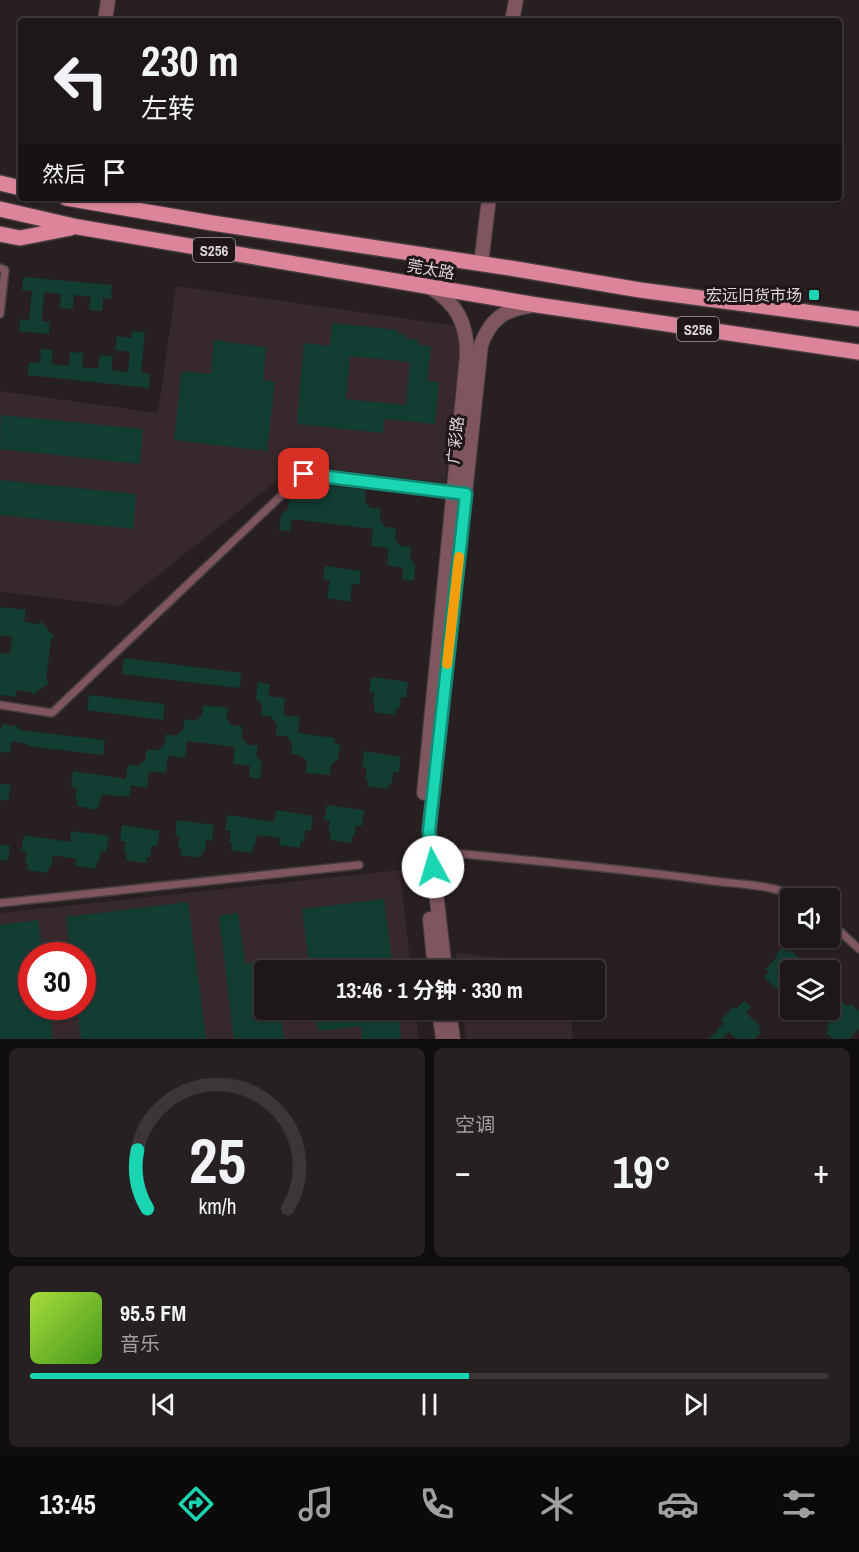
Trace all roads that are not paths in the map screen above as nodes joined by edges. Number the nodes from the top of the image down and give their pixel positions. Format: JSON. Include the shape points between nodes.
{"nodes":[{"id":1,"x":108,"y":0,"type":"edge"},
{"id":2,"x":516,"y":0,"type":"edge"},
{"id":3,"x":105,"y":18,"type":"edge"},
{"id":4,"x":513,"y":18,"type":"edge"},
{"id":5,"x":0,"y":183,"type":"edge"},
{"id":6,"x":18,"y":187,"type":"edge"},
{"id":7,"x":87,"y":201,"type":"edge"},
{"id":8,"x":489,"y":201,"type":"edge"},
{"id":9,"x":0,"y":209,"type":"edge"},
{"id":10,"x":78,"y":227,"type":"junction"},
{"id":11,"x":0,"y":234,"type":"edge"},
{"id":12,"x":481,"y":264,"type":"junction"},
{"id":13,"x":0,"y":268,"type":"edge"},
{"id":14,"x":429,"y":287,"type":"junction"},
{"id":15,"x":537,"y":305,"type":"junction"},
{"id":16,"x":0,"y":314,"type":"edge"},
{"id":17,"x":859,"y":319,"type":"edge"},
{"id":18,"x":859,"y":352,"type":"edge"},
{"id":19,"x":460,"y":493,"type":"junction"},
{"id":20,"x":0,"y":705,"type":"edge"},
{"id":21,"x":427,"y":855,"type":"junction"},
{"id":22,"x":359,"y":865,"type":"dead end"},
{"id":23,"x":780,"y":891,"type":"edge"},
{"id":24,"x":0,"y":903,"type":"edge"},
{"id":25,"x":840,"y":931,"type":"edge"},
{"id":26,"x":859,"y":948,"type":"edge"},
{"id":27,"x":434,"y":960,"type":"edge"},
{"id":28,"x":443,"y":960,"type":"edge"},
{"id":29,"x":440,"y":1020,"type":"edge"},
{"id":30,"x":450,"y":1020,"type":"edge"},
{"id":31,"x":443,"y":1039,"type":"edge"},
{"id":32,"x":453,"y":1039,"type":"edge"}],
"edges":[{"from":1,"to":3,"type":"street"},
{"from":2,"to":4,"type":"street"},
{"from":5,"to":6,"type":"main road"},
{"from":7,"to":12,"type":"main road","name":"莞太路","number":"S256"},
{"from":8,"to":12,"type":"street"},
{"from":9,"to":10,"type":"main road","name":"莞太路","number":"S256"},
{"from":10,"to":11,"type":"main road","via":[[20,238]]},
{"from":10,"to":14,"type":"main road","name":"莞太路","number":"S256"},
{"from":12,"to":17,"type":"main road","name":"莞太路","number":"S256"},
{"from":13,"to":16,"type":"lane","via":[[5,270]]},
{"from":14,"to":15,"type":"main road","name":"莞太路","number":"S256"},
{"from":14,"to":19,"type":"street","name":"广彩路","via":[[451,303],[467,335]]},
{"from":15,"to":18,"type":"main road","name":"莞太路","number":"S256"},
{"from":15,"to":19,"type":"street","name":"广彩路","via":[[503,312],[485,333]]},
{"from":19,"to":20,"type":"lane","via":[[304,474],[52,713]]},
{"from":19,"to":21,"type":"street","name":"广彩路","via":[[420,830]]},
{"from":21,"to":23,"type":"lane","via":[[452,853],[633,870]]},
{"from":21,"to":27,"type":"street","name":"广彩路"},
{"from":21,"to":28,"type":"street","name":"广彩路"},
{"from":22,"to":24,"type":"lane"},
{"from":25,"to":26,"type":"lane"},
{"from":29,"to":31,"type":"street"},
{"from":30,"to":32,"type":"street"}]}
